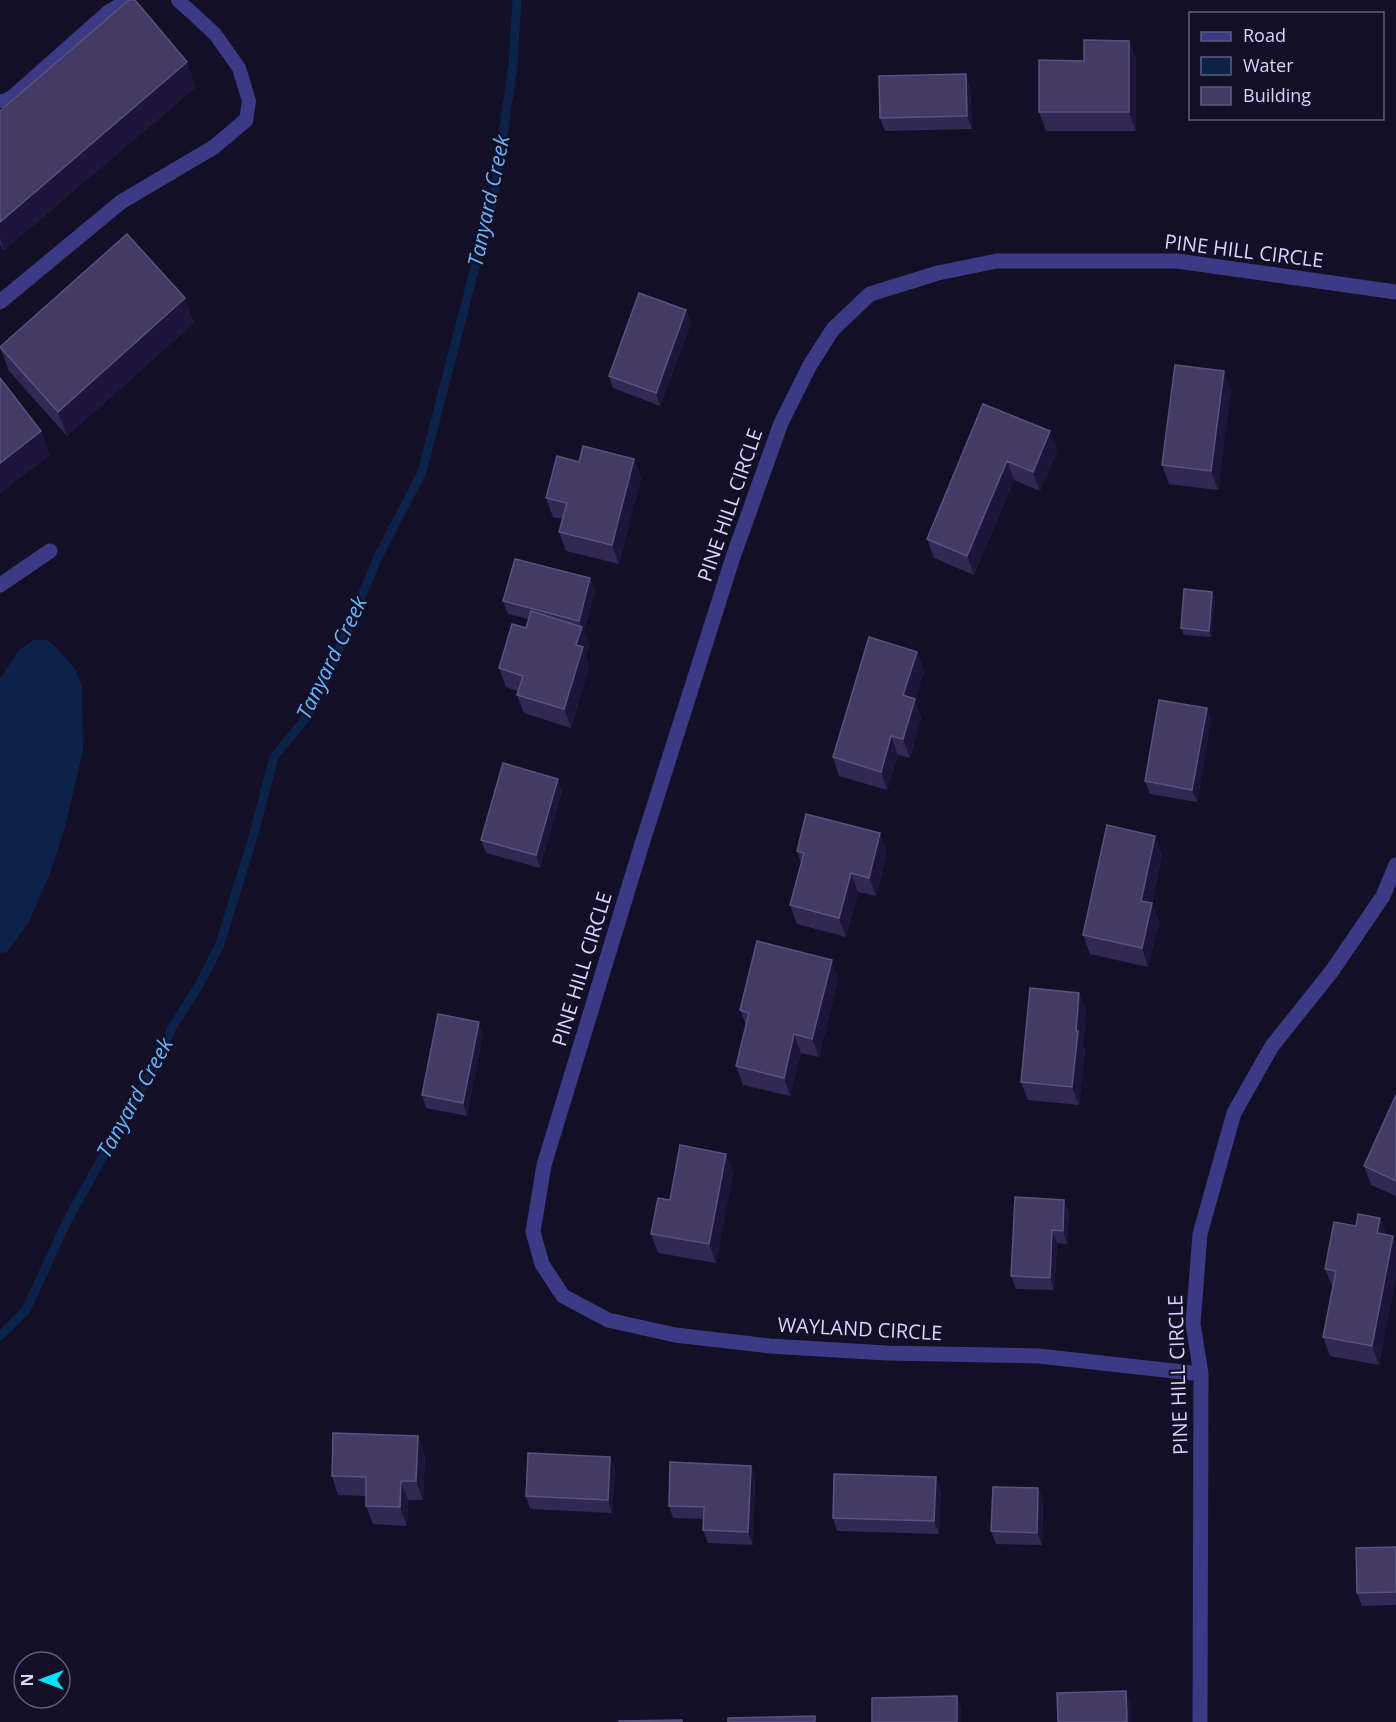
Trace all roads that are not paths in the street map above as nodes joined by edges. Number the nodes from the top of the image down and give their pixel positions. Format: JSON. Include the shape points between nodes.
{"nodes":[{"id":1,"x":128,"y":0,"type":"edge"},
{"id":2,"x":178,"y":0,"type":"edge"},
{"id":3,"x":0,"y":101,"type":"edge"},
{"id":4,"x":246,"y":120,"type":"joint"},
{"id":5,"x":1396,"y":292,"type":"edge"},
{"id":6,"x":0,"y":302,"type":"edge"},
{"id":7,"x":50,"y":552,"type":"dead end"},
{"id":8,"x":0,"y":585,"type":"edge"},
{"id":9,"x":1396,"y":865,"type":"edge"},
{"id":10,"x":542,"y":1264,"type":"joint"},
{"id":11,"x":1201,"y":1374,"type":"junction"},
{"id":12,"x":1200,"y":1722,"type":"edge"}],
"edges":[{"from":1,"to":3,"type":"lane","via":[[109,11],[14,96]]},
{"from":2,"to":4,"type":"lane","via":[[215,33],[239,68],[249,101]]},
{"from":4,"to":6,"type":"street","via":[[214,147],[121,202]]},
{"from":5,"to":10,"type":"street","name":"PINE HILL CIRCLE","via":[[1177,261],[997,261],[938,273],[870,294],[833,329],[781,423],[733,557],[641,847],[544,1165],[533,1232]]},
{"from":7,"to":8,"type":"street"},
{"from":9,"to":11,"type":"street","name":"PINE HILL CIRCLE","via":[[1383,896],[1332,971],[1272,1046],[1234,1113],[1200,1234],[1193,1324]]},
{"from":10,"to":11,"type":"street","name":"WAYLAND CIRCLE","via":[[563,1296],[608,1320],[675,1335],[886,1353],[1039,1356]]},
{"from":11,"to":12,"type":"street","name":"PINE HILL CIRCLE"}]}
